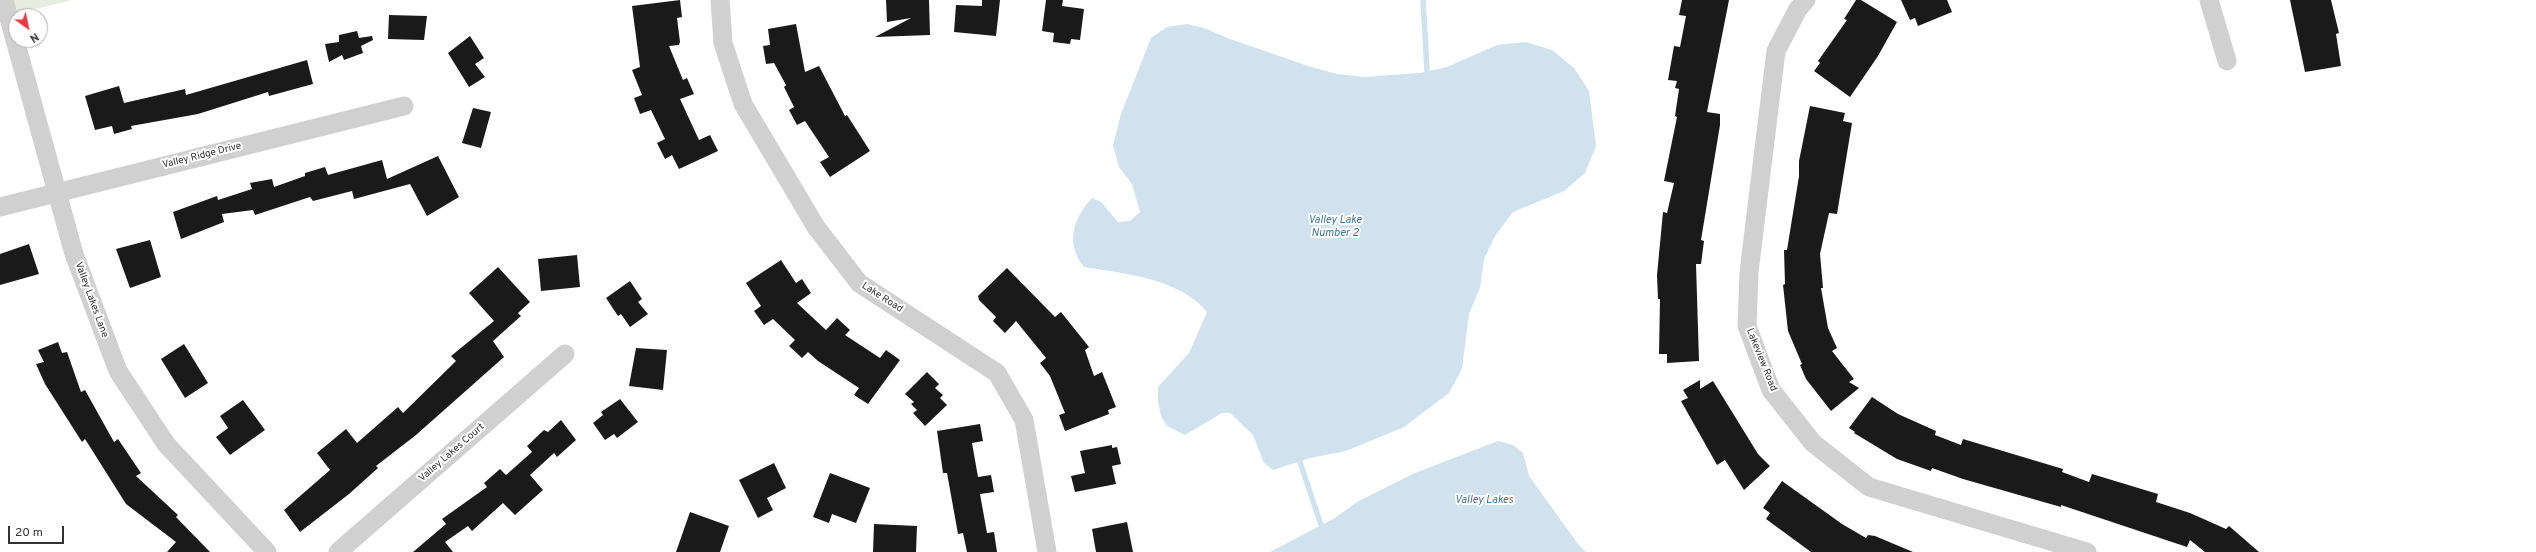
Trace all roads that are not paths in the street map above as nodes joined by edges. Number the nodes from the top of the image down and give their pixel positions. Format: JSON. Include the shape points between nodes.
{"nodes":[{"id":1,"x":4,"y":0,"type":"edge"},
{"id":2,"x":720,"y":0,"type":"edge"},
{"id":3,"x":1806,"y":0,"type":"edge"},
{"id":4,"x":2209,"y":0,"type":"edge"},
{"id":5,"x":2227,"y":61,"type":"dead end"},
{"id":6,"x":404,"y":106,"type":"dead end"},
{"id":7,"x":57,"y":193,"type":"junction"},
{"id":8,"x":0,"y":207,"type":"edge"},
{"id":9,"x":565,"y":354,"type":"dead end"},
{"id":10,"x":267,"y":552,"type":"edge"},
{"id":11,"x":338,"y":552,"type":"edge"},
{"id":12,"x":1047,"y":552,"type":"edge"},
{"id":13,"x":2087,"y":552,"type":"edge"}],
"edges":[{"from":1,"to":7,"type":"street","name":"Valley Lakes Lane"},
{"from":2,"to":12,"type":"street","name":"Lake Road","via":[[723,43],[743,104],[816,227],[859,283],[997,373],[1024,420]]},
{"from":3,"to":13,"type":"street","name":"Lakeview Road","via":[[1798,9],[1776,51],[1749,272],[1747,326],[1771,390],[1813,444],[1869,487]]},
{"from":4,"to":5,"type":"street"},
{"from":6,"to":7,"type":"street","name":"Valley Ridge Drive"},
{"from":7,"to":8,"type":"street","name":"Valley Ridge Drive"},
{"from":7,"to":10,"type":"street","name":"Valley Lakes Lane","via":[[74,254],[118,371],[166,444]]},
{"from":9,"to":11,"type":"street","name":"Valley Lakes Court"}]}
